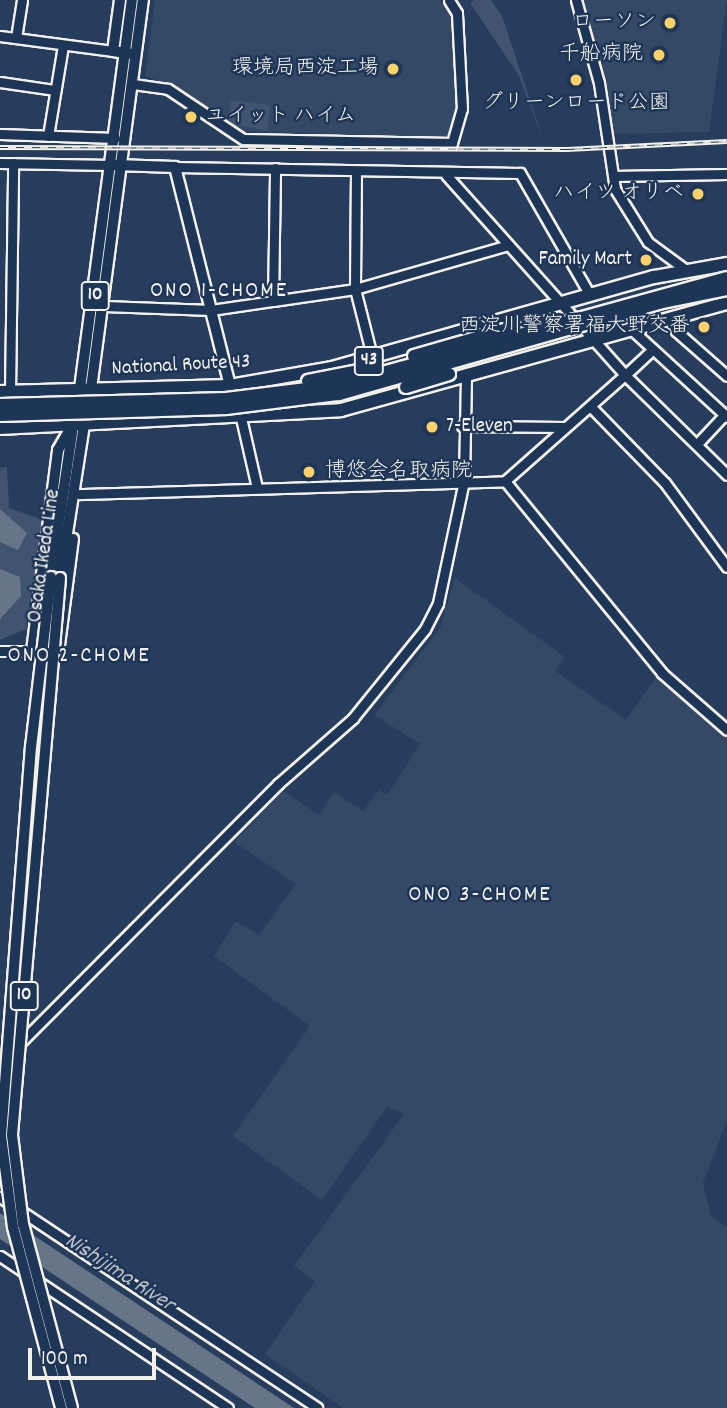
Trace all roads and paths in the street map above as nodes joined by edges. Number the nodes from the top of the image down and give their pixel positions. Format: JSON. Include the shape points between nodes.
{"nodes":[{"id":1,"x":22,"y":0,"type":"edge"},
{"id":2,"x":132,"y":0,"type":"edge"},
{"id":3,"x":143,"y":0,"type":"edge"},
{"id":4,"x":449,"y":0,"type":"edge"},
{"id":5,"x":576,"y":0,"type":"edge"},
{"id":6,"x":117,"y":2,"type":"edge"},
{"id":7,"x":0,"y":36,"type":"edge"},
{"id":8,"x":16,"y":38,"type":"junction"},
{"id":9,"x":63,"y":44,"type":"junction"},
{"id":10,"x":113,"y":51,"type":"junction"},
{"id":11,"x":131,"y":54,"type":"junction"},
{"id":12,"x":0,"y":82,"type":"edge"},
{"id":13,"x":133,"y":84,"type":"junction"},
{"id":14,"x":55,"y":90,"type":"junction"},
{"id":15,"x":0,"y":134,"type":"edge"},
{"id":16,"x":48,"y":136,"type":"junction"},
{"id":17,"x":115,"y":138,"type":"junction"},
{"id":18,"x":0,"y":163,"type":"edge"},
{"id":19,"x":13,"y":163,"type":"junction"},
{"id":20,"x":116,"y":165,"type":"junction"},
{"id":21,"x":175,"y":167,"type":"junction"},
{"id":22,"x":275,"y":168,"type":"junction"},
{"id":23,"x":356,"y":172,"type":"junction"},
{"id":24,"x":727,"y":174,"type":"edge"},
{"id":25,"x":446,"y":175,"type":"junction"},
{"id":26,"x":613,"y":176,"type":"junction"},
{"id":27,"x":0,"y":239,"type":"edge"},
{"id":28,"x":11,"y":239,"type":"junction"},
{"id":29,"x":505,"y":246,"type":"junction"},
{"id":30,"x":727,"y":264,"type":"edge"},
{"id":31,"x":686,"y":270,"type":"junction"},
{"id":32,"x":727,"y":278,"type":"edge"},
{"id":33,"x":355,"y":289,"type":"junction"},
{"id":34,"x":727,"y":289,"type":"edge"},
{"id":35,"x":590,"y":295,"type":"junction"},
{"id":36,"x":657,"y":298,"type":"junction"},
{"id":37,"x":273,"y":302,"type":"junction"},
{"id":38,"x":727,"y":303,"type":"edge"},
{"id":39,"x":562,"y":304,"type":"junction"},
{"id":40,"x":104,"y":306,"type":"junction"},
{"id":41,"x":211,"y":310,"type":"junction"},
{"id":42,"x":670,"y":317,"type":"junction"},
{"id":43,"x":631,"y":329,"type":"junction"},
{"id":44,"x":595,"y":340,"type":"junction"},
{"id":45,"x":652,"y":350,"type":"junction"},
{"id":46,"x":373,"y":360,"type":"junction"},
{"id":47,"x":625,"y":376,"type":"junction"},
{"id":48,"x":727,"y":376,"type":"edge"},
{"id":49,"x":466,"y":377,"type":"junction"},
{"id":50,"x":230,"y":386,"type":"junction"},
{"id":51,"x":86,"y":390,"type":"junction"},
{"id":52,"x":5,"y":392,"type":"edge"},
{"id":53,"x":0,"y":405,"type":"edge"},
{"id":54,"x":590,"y":406,"type":"junction"},
{"id":55,"x":0,"y":415,"type":"edge"},
{"id":56,"x":284,"y":416,"type":"junction"},
{"id":57,"x":726,"y":416,"type":"edge"},
{"id":58,"x":241,"y":418,"type":"junction"},
{"id":59,"x":78,"y":425,"type":"junction"},
{"id":60,"x":462,"y":426,"type":"junction"},
{"id":61,"x":565,"y":427,"type":"junction"},
{"id":62,"x":0,"y":428,"type":"edge"},
{"id":63,"x":698,"y":443,"type":"junction"},
{"id":64,"x":79,"y":448,"type":"junction"},
{"id":65,"x":727,"y":475,"type":"edge"},
{"id":66,"x":464,"y":481,"type":"junction"},
{"id":67,"x":505,"y":481,"type":"junction"},
{"id":68,"x":257,"y":488,"type":"junction"},
{"id":69,"x":79,"y":494,"type":"junction"},
{"id":70,"x":727,"y":566,"type":"edge"},
{"id":71,"x":55,"y":578,"type":"junction"},
{"id":72,"x":32,"y":651,"type":"junction"},
{"id":73,"x":0,"y":652,"type":"edge"},
{"id":74,"x":727,"y":730,"type":"edge"},
{"id":75,"x":0,"y":1063,"type":"edge"},
{"id":76,"x":0,"y":1197,"type":"edge"},
{"id":77,"x":0,"y":1256,"type":"edge"},
{"id":78,"x":61,"y":1408,"type":"edge"},
{"id":79,"x":72,"y":1408,"type":"edge"},
{"id":80,"x":228,"y":1408,"type":"edge"},
{"id":81,"x":317,"y":1408,"type":"edge"}],
"edges":[{"from":1,"to":8,"type":"street"},
{"from":2,"to":11,"type":"main road","name":"Osaka Ikeda Line","number":"10"},
{"from":3,"to":11,"type":"main road","name":"Osaka Ikeda Line","number":"10"},
{"from":4,"to":13,"type":"street","via":[[457,13],[462,109],[452,143],[243,139],[168,89]]},
{"from":5,"to":26,"type":"street","via":[[599,83]]},
{"from":6,"to":10,"type":"main road"},
{"from":7,"to":8,"type":"street"},
{"from":8,"to":9,"type":"street"},
{"from":9,"to":10,"type":"street"},
{"from":9,"to":14,"type":"street"},
{"from":10,"to":11,"type":"main road"},
{"from":11,"to":13,"type":"main road","name":"Osaka Ikeda Line","number":"10"},
{"from":11,"to":17,"type":"main road","name":"Osaka Ikeda Line","number":"10"},
{"from":12,"to":14,"type":"street"},
{"from":13,"to":20,"type":"main road","name":"Osaka Ikeda Line","number":"10"},
{"from":14,"to":16,"type":"street"},
{"from":15,"to":16,"type":"street"},
{"from":16,"to":17,"type":"street"},
{"from":17,"to":20,"type":"main road","name":"Osaka Ikeda Line","number":"10"},
{"from":18,"to":19,"type":"street"},
{"from":19,"to":20,"type":"street"},
{"from":19,"to":28,"type":"street"},
{"from":20,"to":21,"type":"main road"},
{"from":20,"to":40,"type":"main road","name":"Osaka Ikeda Line","number":"10"},
{"from":20,"to":51,"type":"main road","name":"Osaka Ikeda Line","number":"10"},
{"from":21,"to":22,"type":"street"},
{"from":21,"to":41,"type":"main road"},
{"from":22,"to":23,"type":"street"},
{"from":22,"to":37,"type":"street"},
{"from":23,"to":25,"type":"street"},
{"from":23,"to":33,"type":"street"},
{"from":24,"to":26,"type":"street"},
{"from":25,"to":29,"type":"street"},
{"from":25,"to":35,"type":"street","via":[[523,175]]},
{"from":26,"to":31,"type":"street","via":[[625,211],[648,242]]},
{"from":27,"to":28,"type":"street"},
{"from":28,"to":52,"type":"street"},
{"from":29,"to":33,"type":"street"},
{"from":29,"to":39,"type":"street"},
{"from":30,"to":31,"type":"highway","name":"National Route 43","number":"43"},
{"from":31,"to":35,"type":"highway","name":"National Route 43","number":"43"},
{"from":32,"to":36,"type":"highway","number":"43","bridge":true},
{"from":33,"to":37,"type":"street"},
{"from":33,"to":46,"type":"street"},
{"from":34,"to":36,"type":"highway","number":"43","bridge":true},
{"from":35,"to":39,"type":"highway","name":"National Route 43","number":"43"},
{"from":36,"to":50,"type":"highway","bridge":true,"via":[[594,303],[308,381]]},
{"from":36,"to":53,"type":"highway","number":"43","bridge":true,"via":[[339,385],[226,399]]},
{"from":36,"to":55,"type":"highway","number":"43","bridge":true,"via":[[339,394],[226,408]]},
{"from":36,"to":56,"type":"highway","bridge":true,"via":[[406,387]]},
{"from":37,"to":41,"type":"street"},
{"from":38,"to":42,"type":"highway","number":"43"},
{"from":39,"to":44,"type":"street"},
{"from":39,"to":46,"type":"highway","name":"National Route 43","number":"43"},
{"from":40,"to":41,"type":"street"},
{"from":40,"to":51,"type":"main road","name":"Osaka Ikeda Line","number":"10"},
{"from":41,"to":50,"type":"main road"},
{"from":42,"to":43,"type":"highway","number":"43"},
{"from":42,"to":48,"type":"street","via":[[676,331]]},
{"from":43,"to":44,"type":"highway","number":"43"},
{"from":43,"to":45,"type":"street"},
{"from":44,"to":47,"type":"street"},
{"from":44,"to":49,"type":"highway","number":"43"},
{"from":45,"to":47,"type":"street"},
{"from":45,"to":57,"type":"street"},
{"from":46,"to":50,"type":"highway","name":"National Route 43","number":"43"},
{"from":47,"to":54,"type":"street"},
{"from":47,"to":63,"type":"street"},
{"from":49,"to":56,"type":"highway","number":"43","via":[[368,405]]},
{"from":49,"to":60,"type":"street"},
{"from":50,"to":51,"type":"highway","name":"National Route 43","number":"43"},
{"from":51,"to":52,"type":"highway","name":"National Route 43","number":"43"},
{"from":51,"to":59,"type":"main road","name":"Osaka Ikeda Line","number":"10"},
{"from":54,"to":61,"type":"street"},
{"from":54,"to":70,"type":"street","via":[[665,483]]},
{"from":56,"to":58,"type":"highway","number":"43"},
{"from":57,"to":63,"type":"street"},
{"from":58,"to":59,"type":"highway","number":"43"},
{"from":58,"to":68,"type":"street"},
{"from":59,"to":62,"type":"highway","number":"43"},
{"from":59,"to":64,"type":"main road","name":"Osaka Ikeda Line","number":"10"},
{"from":59,"to":71,"type":"main road","name":"Osaka Ikeda Line","number":"10"},
{"from":59,"to":72,"type":"main road","via":[[58,450]]},
{"from":60,"to":61,"type":"street"},
{"from":60,"to":66,"type":"street"},
{"from":61,"to":67,"type":"street"},
{"from":63,"to":65,"type":"street"},
{"from":64,"to":69,"type":"main road"},
{"from":64,"to":71,"type":"main road","name":"Osaka Ikeda Line","number":"10"},
{"from":66,"to":67,"type":"street"},
{"from":66,"to":68,"type":"street"},
{"from":66,"to":75,"type":"street","via":[[438,604],[412,647],[353,718],[260,802],[141,928]]},
{"from":67,"to":74,"type":"street","via":[[662,673]]},
{"from":68,"to":69,"type":"street"},
{"from":69,"to":72,"type":"main road","via":[[58,653]]},
{"from":71,"to":78,"type":"main road","name":"Osaka Ikeda Line","number":"10","bridge":true,"via":[[31,746],[1,1136],[12,1227]]},
{"from":71,"to":79,"type":"main road","name":"Osaka Ikeda Line","number":"10","bridge":true,"via":[[12,1136],[23,1224]]},
{"from":72,"to":73,"type":"street"},
{"from":76,"to":81,"type":"street"},
{"from":77,"to":80,"type":"street"}]}
